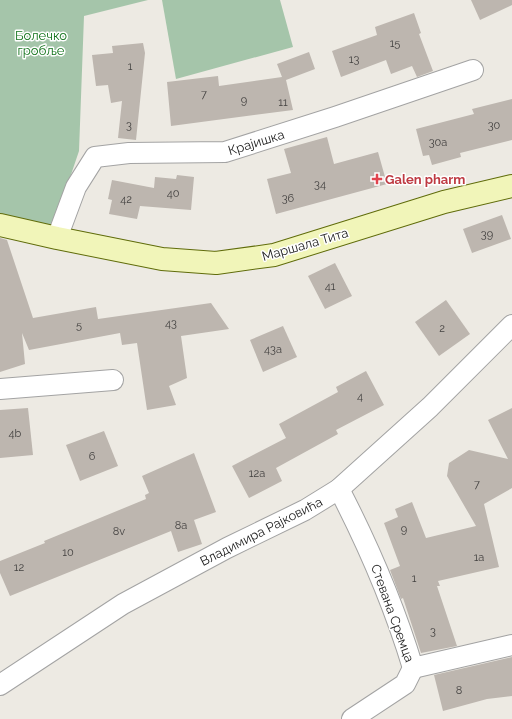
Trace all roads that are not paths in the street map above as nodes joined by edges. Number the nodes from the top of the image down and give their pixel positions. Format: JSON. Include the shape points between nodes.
{"nodes":[{"id":1,"x":473,"y":70,"type":"dead end"},
{"id":2,"x":512,"y":186,"type":"edge"},
{"id":3,"x":0,"y":225,"type":"edge"},
{"id":4,"x":57,"y":238,"type":"junction"},
{"id":5,"x":512,"y":325,"type":"edge"},
{"id":6,"x":114,"y":380,"type":"dead end"},
{"id":7,"x":0,"y":389,"type":"edge"},
{"id":8,"x":339,"y":489,"type":"junction"},
{"id":9,"x":512,"y":645,"type":"edge"},
{"id":10,"x":413,"y":668,"type":"junction"},
{"id":11,"x":0,"y":685,"type":"edge"},
{"id":12,"x":352,"y":719,"type":"edge"}],
"edges":[{"from":1,"to":4,"type":"street","name":"Крајишка","via":[[225,152],[129,153],[95,157],[76,187]]},
{"from":2,"to":4,"type":"street","name":"Маршала Тита","via":[[444,202],[274,255],[216,263],[162,259]]},
{"from":3,"to":4,"type":"street","name":"Маршала Тита"},
{"from":5,"to":8,"type":"street","name":"Владимира Рајковића","via":[[430,407]]},
{"from":6,"to":7,"type":"street"},
{"from":8,"to":10,"type":"street","name":"Стевана Сремца","via":[[382,578]]},
{"from":8,"to":11,"type":"street","name":"Владимира Рајковића","via":[[305,510],[227,548],[123,604]]},
{"from":9,"to":10,"type":"street","name":"Стевана Сремца"},
{"from":10,"to":12,"type":"street","via":[[405,684]]}]}
